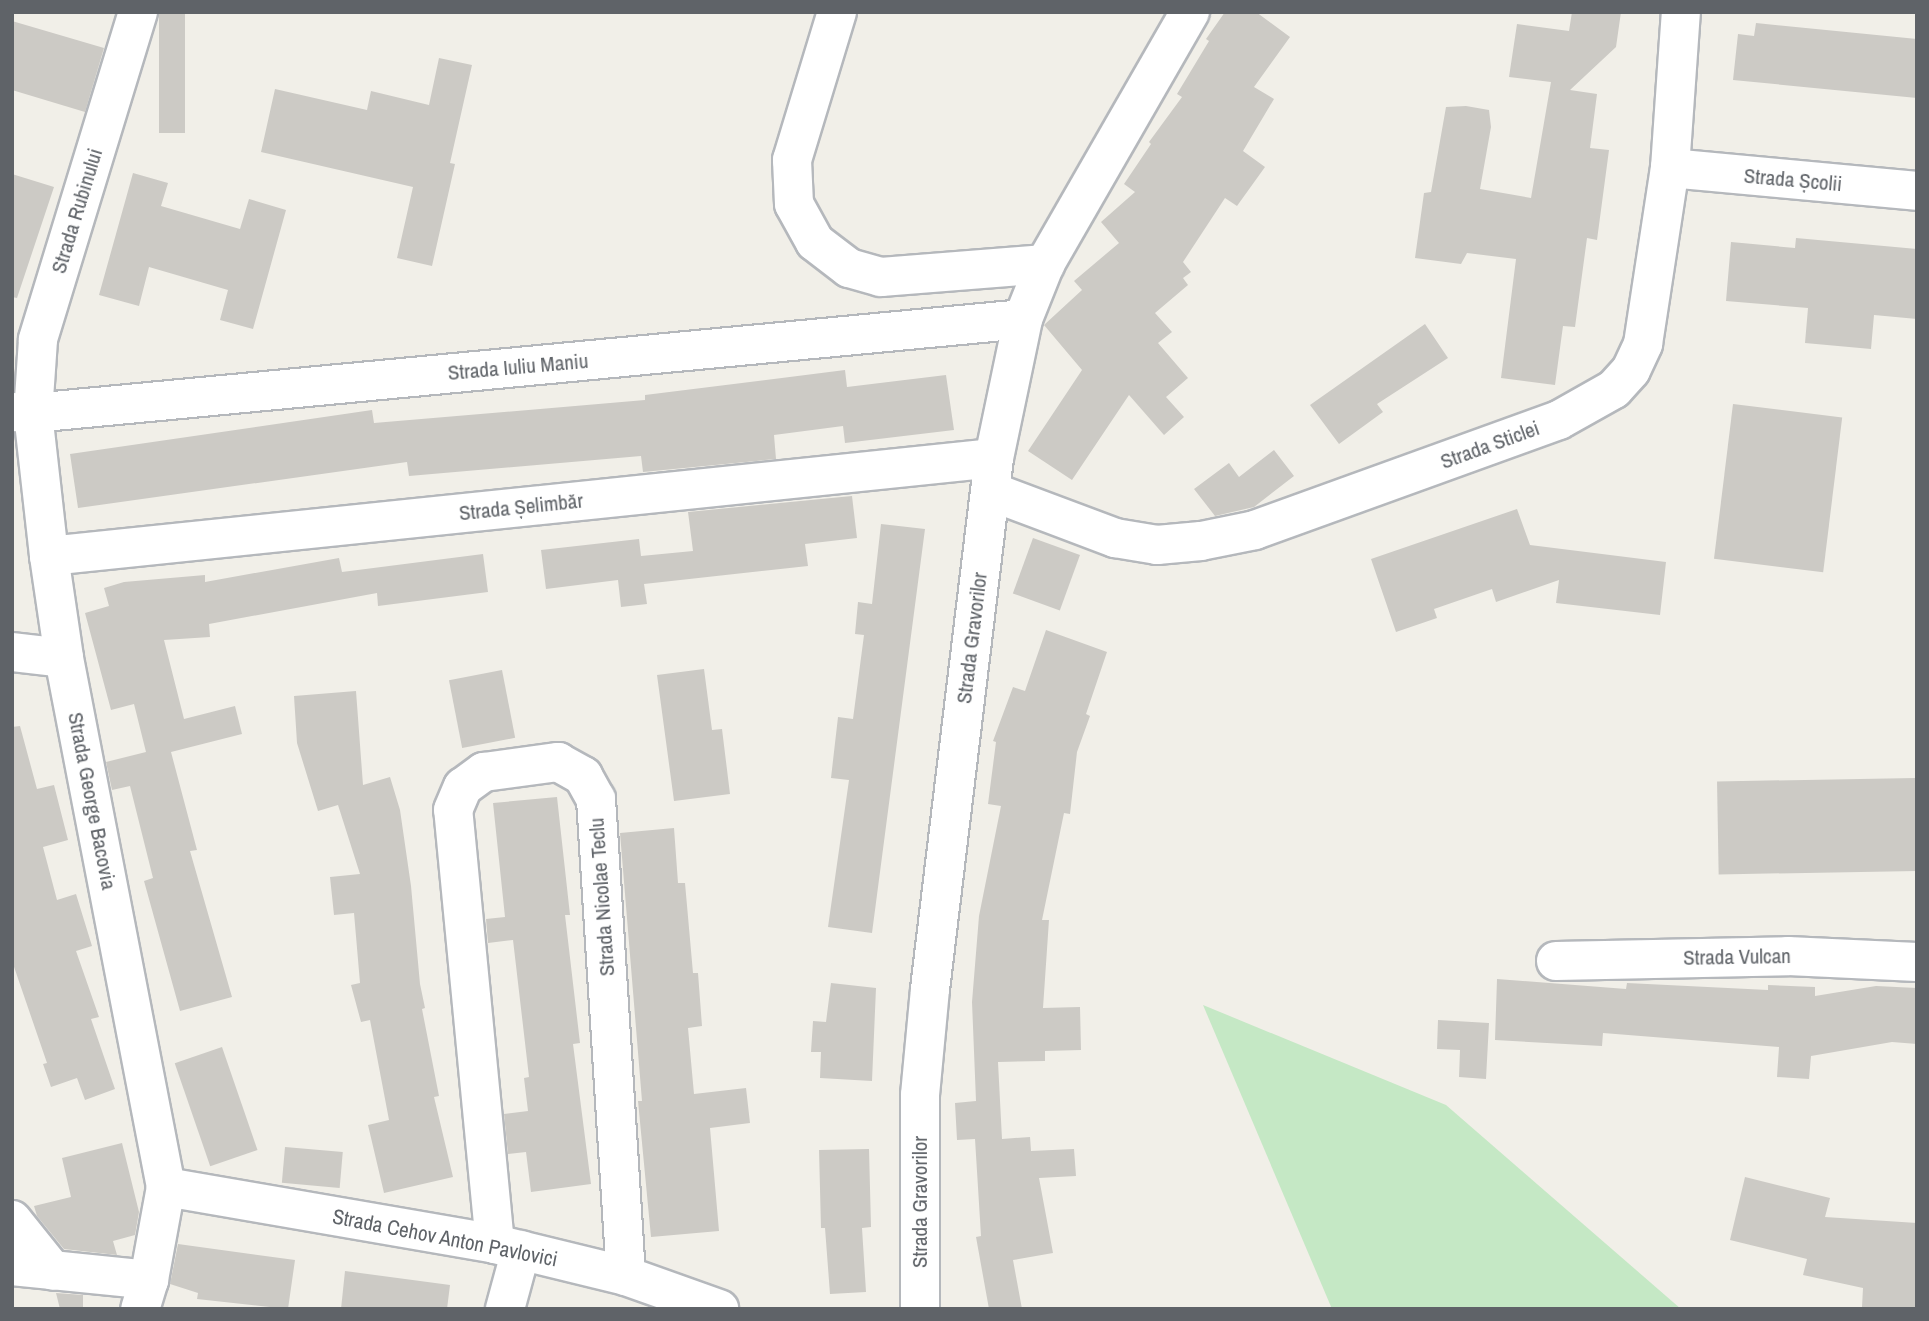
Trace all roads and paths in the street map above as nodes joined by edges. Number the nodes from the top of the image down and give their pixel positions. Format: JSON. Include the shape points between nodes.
{"nodes":[{"id":1,"x":138,"y":12,"type":"edge"},
{"id":2,"x":837,"y":12,"type":"edge"},
{"id":3,"x":1189,"y":12,"type":"edge"},
{"id":4,"x":1681,"y":12,"type":"edge"},
{"id":5,"x":1670,"y":168,"type":"junction"},
{"id":6,"x":1917,"y":191,"type":"edge"},
{"id":7,"x":1045,"y":264,"type":"junction"},
{"id":8,"x":1023,"y":319,"type":"junction"},
{"id":9,"x":23,"y":413,"type":"edge"},
{"id":10,"x":992,"y":475,"type":"junction"},
{"id":11,"x":48,"y":556,"type":"junction"},
{"id":12,"x":12,"y":652,"type":"edge"},
{"id":13,"x":64,"y":658,"type":"junction"},
{"id":14,"x":1556,"y":961,"type":"dead end"},
{"id":15,"x":1917,"y":962,"type":"edge"},
{"id":16,"x":166,"y":1187,"type":"junction"},
{"id":17,"x":12,"y":1220,"type":"edge"},
{"id":18,"x":508,"y":1247,"type":"junction"},
{"id":19,"x":12,"y":1266,"type":"edge"},
{"id":20,"x":53,"y":1271,"type":"junction"},
{"id":21,"x":626,"y":1276,"type":"junction"},
{"id":22,"x":144,"y":1294,"type":"edge"},
{"id":23,"x":505,"y":1309,"type":"edge"},
{"id":24,"x":719,"y":1309,"type":"edge"},
{"id":25,"x":920,"y":1309,"type":"edge"}],
"edges":[{"from":1,"to":9,"type":"street","name":"Strada Rubinului","via":[[38,340]]},
{"from":2,"to":7,"type":"street","via":[[792,160],[794,204],[814,242],[849,268],[881,277]]},
{"from":3,"to":7,"type":"street","name":"Strada Gravorilor"},
{"from":4,"to":5,"type":"street","name":"Strada Sticlei"},
{"from":5,"to":6,"type":"street","name":"Strada Școlii"},
{"from":5,"to":10,"type":"street","name":"Strada Sticlei","via":[[1643,344],[1614,388],[1569,415],[1255,530],[1202,541],[1157,545],[1115,537]]},
{"from":7,"to":8,"type":"street","name":"Strada Gravorilor"},
{"from":8,"to":9,"type":"street","name":"Strada Iuliu Maniu"},
{"from":8,"to":10,"type":"street","name":"Strada Gravorilor"},
{"from":9,"to":11,"type":"street","name":"Strada George Bacovia"},
{"from":10,"to":11,"type":"street","name":"Strada Șelimbăr"},
{"from":10,"to":25,"type":"street","name":"Strada Gravorilor","via":[[920,1095]]},
{"from":11,"to":13,"type":"street","name":"Strada George Bacovia"},
{"from":12,"to":13,"type":"street"},
{"from":13,"to":16,"type":"street","name":"Strada George Bacovia"},
{"from":14,"to":15,"type":"street","name":"Strada Vulcan","via":[[1788,956]]},
{"from":16,"to":18,"type":"street","name":"Strada Cehov Anton Pavlovici"},
{"from":16,"to":22,"type":"street"},
{"from":17,"to":20,"type":"street"},
{"from":18,"to":21,"type":"street","name":"Strada Cehov Anton Pavlovici"},
{"from":18,"to":21,"type":"street","name":"Strada Nicolae Teclu","via":[[453,810],[463,787],[484,772],[558,762],[583,776],[596,799]]},
{"from":18,"to":23,"type":"street"},
{"from":19,"to":20,"type":"street"},
{"from":20,"to":22,"type":"street"},
{"from":21,"to":24,"type":"street","name":"Strada Cehov Anton Pavlovici"}]}
